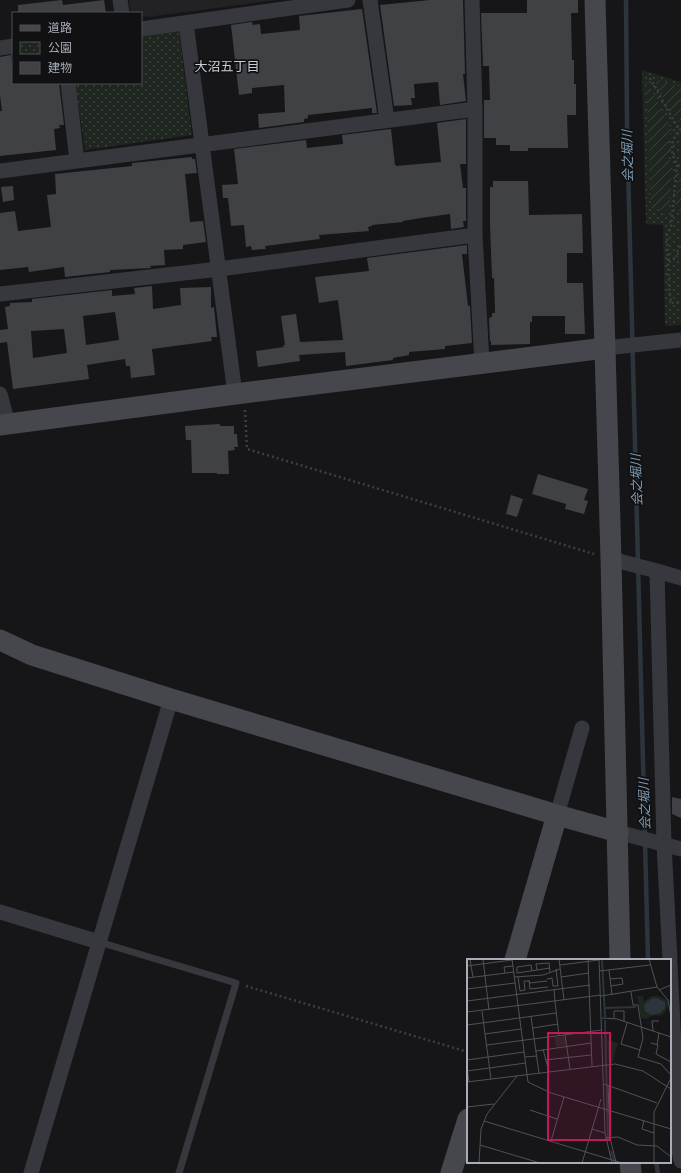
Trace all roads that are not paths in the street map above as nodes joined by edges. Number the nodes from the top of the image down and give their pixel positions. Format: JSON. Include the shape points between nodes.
{"nodes":[{"id":1,"x":120,"y":0,"type":"edge"},
{"id":2,"x":348,"y":0,"type":"edge"},
{"id":3,"x":370,"y":0,"type":"edge"},
{"id":4,"x":472,"y":0,"type":"edge"},
{"id":5,"x":595,"y":0,"type":"edge"},
{"id":6,"x":122,"y":12,"type":"edge"},
{"id":7,"x":186,"y":23,"type":"junction"},
{"id":8,"x":142,"y":28,"type":"edge"},
{"id":9,"x":12,"y":46,"type":"edge"},
{"id":10,"x":0,"y":48,"type":"edge"},
{"id":11,"x":68,"y":84,"type":"edge"},
{"id":12,"x":475,"y":110,"type":"junction"},
{"id":13,"x":386,"y":120,"type":"junction"},
{"id":14,"x":202,"y":144,"type":"junction"},
{"id":15,"x":77,"y":161,"type":"junction"},
{"id":16,"x":0,"y":171,"type":"edge"},
{"id":17,"x":475,"y":235,"type":"junction"},
{"id":18,"x":219,"y":269,"type":"junction"},
{"id":19,"x":0,"y":294,"type":"edge"},
{"id":20,"x":681,"y":340,"type":"edge"},
{"id":21,"x":613,"y":347,"type":"junction"},
{"id":22,"x":482,"y":363,"type":"junction"},
{"id":23,"x":239,"y":393,"type":"junction"},
{"id":24,"x":0,"y":394,"type":"edge"},
{"id":25,"x":4,"y":424,"type":"edge"},
{"id":26,"x":611,"y":559,"type":"junction"},
{"id":27,"x":657,"y":571,"type":"junction"},
{"id":28,"x":681,"y":578,"type":"edge"},
{"id":29,"x":0,"y":640,"type":"edge"},
{"id":30,"x":170,"y":699,"type":"junction"},
{"id":31,"x":582,"y":728,"type":"dead end"},
{"id":32,"x":557,"y":815,"type":"junction"},
{"id":33,"x":618,"y":832,"type":"junction"},
{"id":34,"x":664,"y":844,"type":"junction"},
{"id":35,"x":681,"y":849,"type":"edge"},
{"id":36,"x":0,"y":912,"type":"edge"},
{"id":37,"x":99,"y":942,"type":"junction"},
{"id":38,"x":515,"y":959,"type":"edge"},
{"id":39,"x":620,"y":959,"type":"edge"},
{"id":40,"x":670,"y":959,"type":"edge"},
{"id":41,"x":671,"y":991,"type":"edge"},
{"id":42,"x":467,"y":1122,"type":"edge"},
{"id":43,"x":677,"y":1154,"type":"edge"},
{"id":44,"x":630,"y":1163,"type":"edge"},
{"id":45,"x":31,"y":1173,"type":"edge"},
{"id":46,"x":179,"y":1173,"type":"edge"},
{"id":47,"x":451,"y":1173,"type":"edge"},
{"id":48,"x":631,"y":1173,"type":"edge"}],
"edges":[{"from":1,"to":6,"type":"street"},
{"from":2,"to":7,"type":"street"},
{"from":3,"to":13,"type":"street"},
{"from":4,"to":12,"type":"street"},
{"from":5,"to":21,"type":"street"},
{"from":7,"to":8,"type":"street"},
{"from":7,"to":14,"type":"street"},
{"from":9,"to":10,"type":"street"},
{"from":11,"to":15,"type":"street"},
{"from":12,"to":13,"type":"street"},
{"from":12,"to":17,"type":"street"},
{"from":13,"to":14,"type":"street"},
{"from":14,"to":15,"type":"street"},
{"from":14,"to":18,"type":"street"},
{"from":15,"to":16,"type":"street"},
{"from":17,"to":18,"type":"street"},
{"from":17,"to":22,"type":"street"},
{"from":18,"to":19,"type":"street"},
{"from":18,"to":23,"type":"street"},
{"from":20,"to":21,"type":"street"},
{"from":21,"to":22,"type":"street"},
{"from":21,"to":26,"type":"street"},
{"from":22,"to":23,"type":"street"},
{"from":23,"to":25,"type":"street"},
{"from":24,"to":25,"type":"street"},
{"from":26,"to":27,"type":"street"},
{"from":26,"to":33,"type":"street"},
{"from":27,"to":28,"type":"street"},
{"from":27,"to":34,"type":"street"},
{"from":29,"to":30,"type":"street","via":[[32,655]]},
{"from":30,"to":32,"type":"street"},
{"from":30,"to":37,"type":"street"},
{"from":31,"to":32,"type":"street"},
{"from":32,"to":33,"type":"street"},
{"from":32,"to":38,"type":"street"},
{"from":33,"to":34,"type":"street"},
{"from":33,"to":39,"type":"street"},
{"from":34,"to":35,"type":"street"},
{"from":34,"to":40,"type":"street"},
{"from":36,"to":37,"type":"street"},
{"from":37,"to":45,"type":"street"},
{"from":37,"to":46,"type":"lane","via":[[236,983]]},
{"from":41,"to":43,"type":"street"},
{"from":42,"to":47,"type":"street"},
{"from":44,"to":48,"type":"street"}]}
